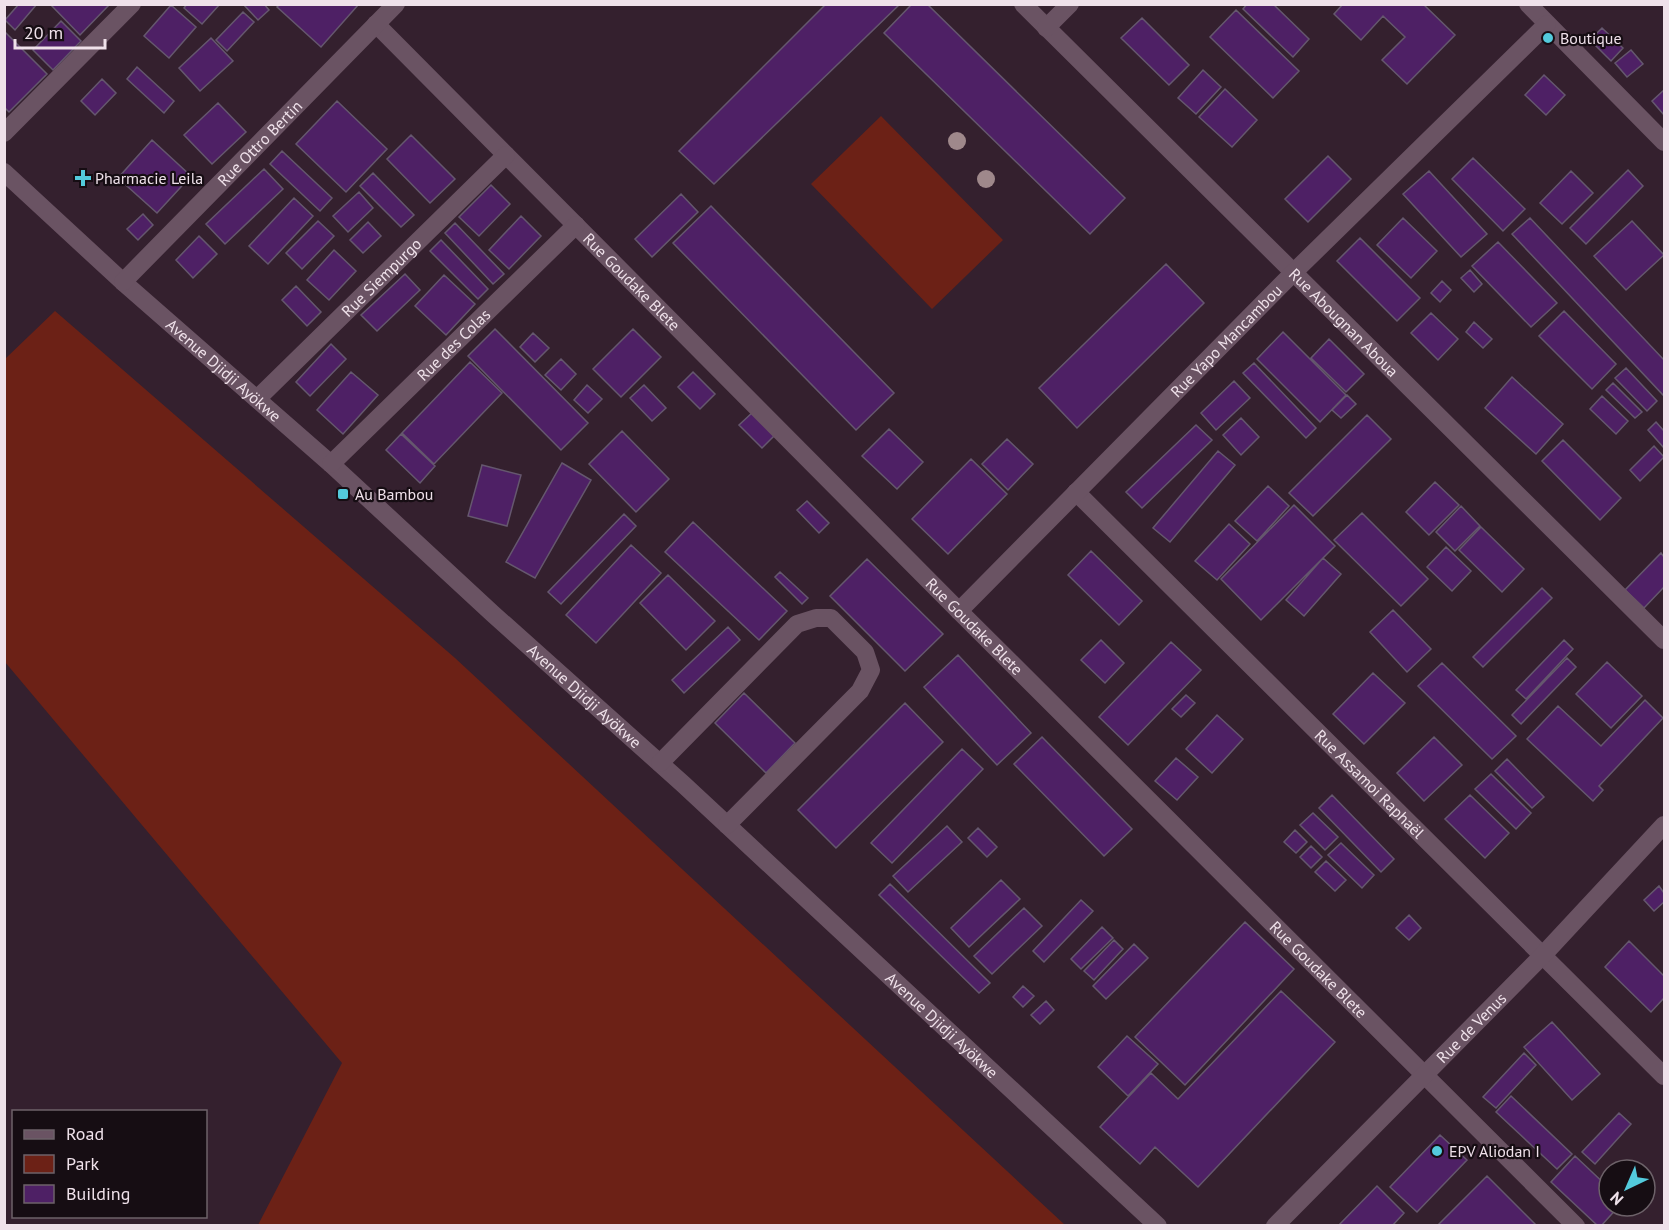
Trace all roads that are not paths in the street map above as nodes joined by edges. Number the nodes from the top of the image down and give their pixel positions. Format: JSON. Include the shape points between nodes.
{"nodes":[{"id":1,"x":132,"y":4,"type":"edge"},
{"id":2,"x":396,"y":4,"type":"edge"},
{"id":3,"x":1023,"y":4,"type":"edge"},
{"id":4,"x":1070,"y":4,"type":"edge"},
{"id":5,"x":1528,"y":4,"type":"edge"},
{"id":6,"x":376,"y":24,"type":"junction"},
{"id":7,"x":1547,"y":24,"type":"junction"},
{"id":8,"x":1046,"y":28,"type":"junction"},
{"id":9,"x":4,"y":133,"type":"edge"},
{"id":10,"x":1665,"y":142,"type":"edge"},
{"id":11,"x":506,"y":155,"type":"junction"},
{"id":12,"x":4,"y":172,"type":"edge"},
{"id":13,"x":576,"y":225,"type":"junction"},
{"id":14,"x":1293,"y":273,"type":"junction"},
{"id":15,"x":123,"y":282,"type":"junction"},
{"id":16,"x":257,"y":399,"type":"junction"},
{"id":17,"x":331,"y":464,"type":"junction"},
{"id":18,"x":1076,"y":492,"type":"junction"},
{"id":19,"x":959,"y":611,"type":"junction"},
{"id":20,"x":1665,"y":640,"type":"edge"},
{"id":21,"x":660,"y":763,"type":"junction"},
{"id":22,"x":727,"y":825,"type":"junction"},
{"id":23,"x":1665,"y":825,"type":"edge"},
{"id":24,"x":1543,"y":955,"type":"junction"},
{"id":25,"x":1425,"y":1075,"type":"junction"},
{"id":26,"x":1665,"y":1076,"type":"edge"},
{"id":27,"x":1158,"y":1226,"type":"edge"},
{"id":28,"x":1275,"y":1226,"type":"edge"},
{"id":29,"x":1576,"y":1226,"type":"edge"}],
"edges":[{"from":1,"to":9,"type":"street"},
{"from":2,"to":6,"type":"street","name":"Rue Ottro Bertin"},
{"from":3,"to":8,"type":"street","name":"Rue Abougnan Aboua"},
{"from":4,"to":8,"type":"street"},
{"from":5,"to":7,"type":"street"},
{"from":6,"to":11,"type":"street","name":"Rue Goudake Blete"},
{"from":6,"to":15,"type":"street","name":"Rue Ottro Bertin"},
{"from":7,"to":10,"type":"street"},
{"from":7,"to":14,"type":"street","name":"Rue Yapo Mancambou"},
{"from":8,"to":14,"type":"street","name":"Rue Abougnan Aboua"},
{"from":11,"to":13,"type":"street","name":"Rue Goudake Blete"},
{"from":11,"to":16,"type":"street","name":"Rue Siempurgo"},
{"from":12,"to":15,"type":"street","name":"Avenue Djidji Ayökwe"},
{"from":13,"to":17,"type":"street","name":"Rue des Colas"},
{"from":13,"to":19,"type":"street","name":"Rue Goudake Blete"},
{"from":14,"to":18,"type":"street","name":"Rue Yapo Mancambou"},
{"from":14,"to":20,"type":"street","name":"Rue Abougnan Aboua"},
{"from":15,"to":16,"type":"street","name":"Avenue Djidji Ayökwe"},
{"from":16,"to":17,"type":"street","name":"Avenue Djidji Ayökwe"},
{"from":17,"to":21,"type":"street","name":"Avenue Djidji Ayökwe"},
{"from":18,"to":19,"type":"street","name":"Rue Yapo Mancambou"},
{"from":18,"to":24,"type":"street","name":"Rue Assamoi Raphaël"},
{"from":19,"to":25,"type":"street","name":"Rue Goudake Blete"},
{"from":21,"to":22,"type":"street","name":"Avenue Djidji Ayökwe"},
{"from":21,"to":22,"type":"street","via":[[797,624],[831,618],[866,652],[871,670],[860,691]]},
{"from":22,"to":27,"type":"street","name":"Avenue Djidji Ayökwe"},
{"from":23,"to":24,"type":"street","name":"Rue de Venus"},
{"from":24,"to":25,"type":"street","name":"Rue de Venus"},
{"from":24,"to":26,"type":"street","name":"Rue Assamoi Raphaël"},
{"from":25,"to":28,"type":"street","name":"Rue de Venus"},
{"from":25,"to":29,"type":"street","name":"Rue Goudake Blete"}]}
